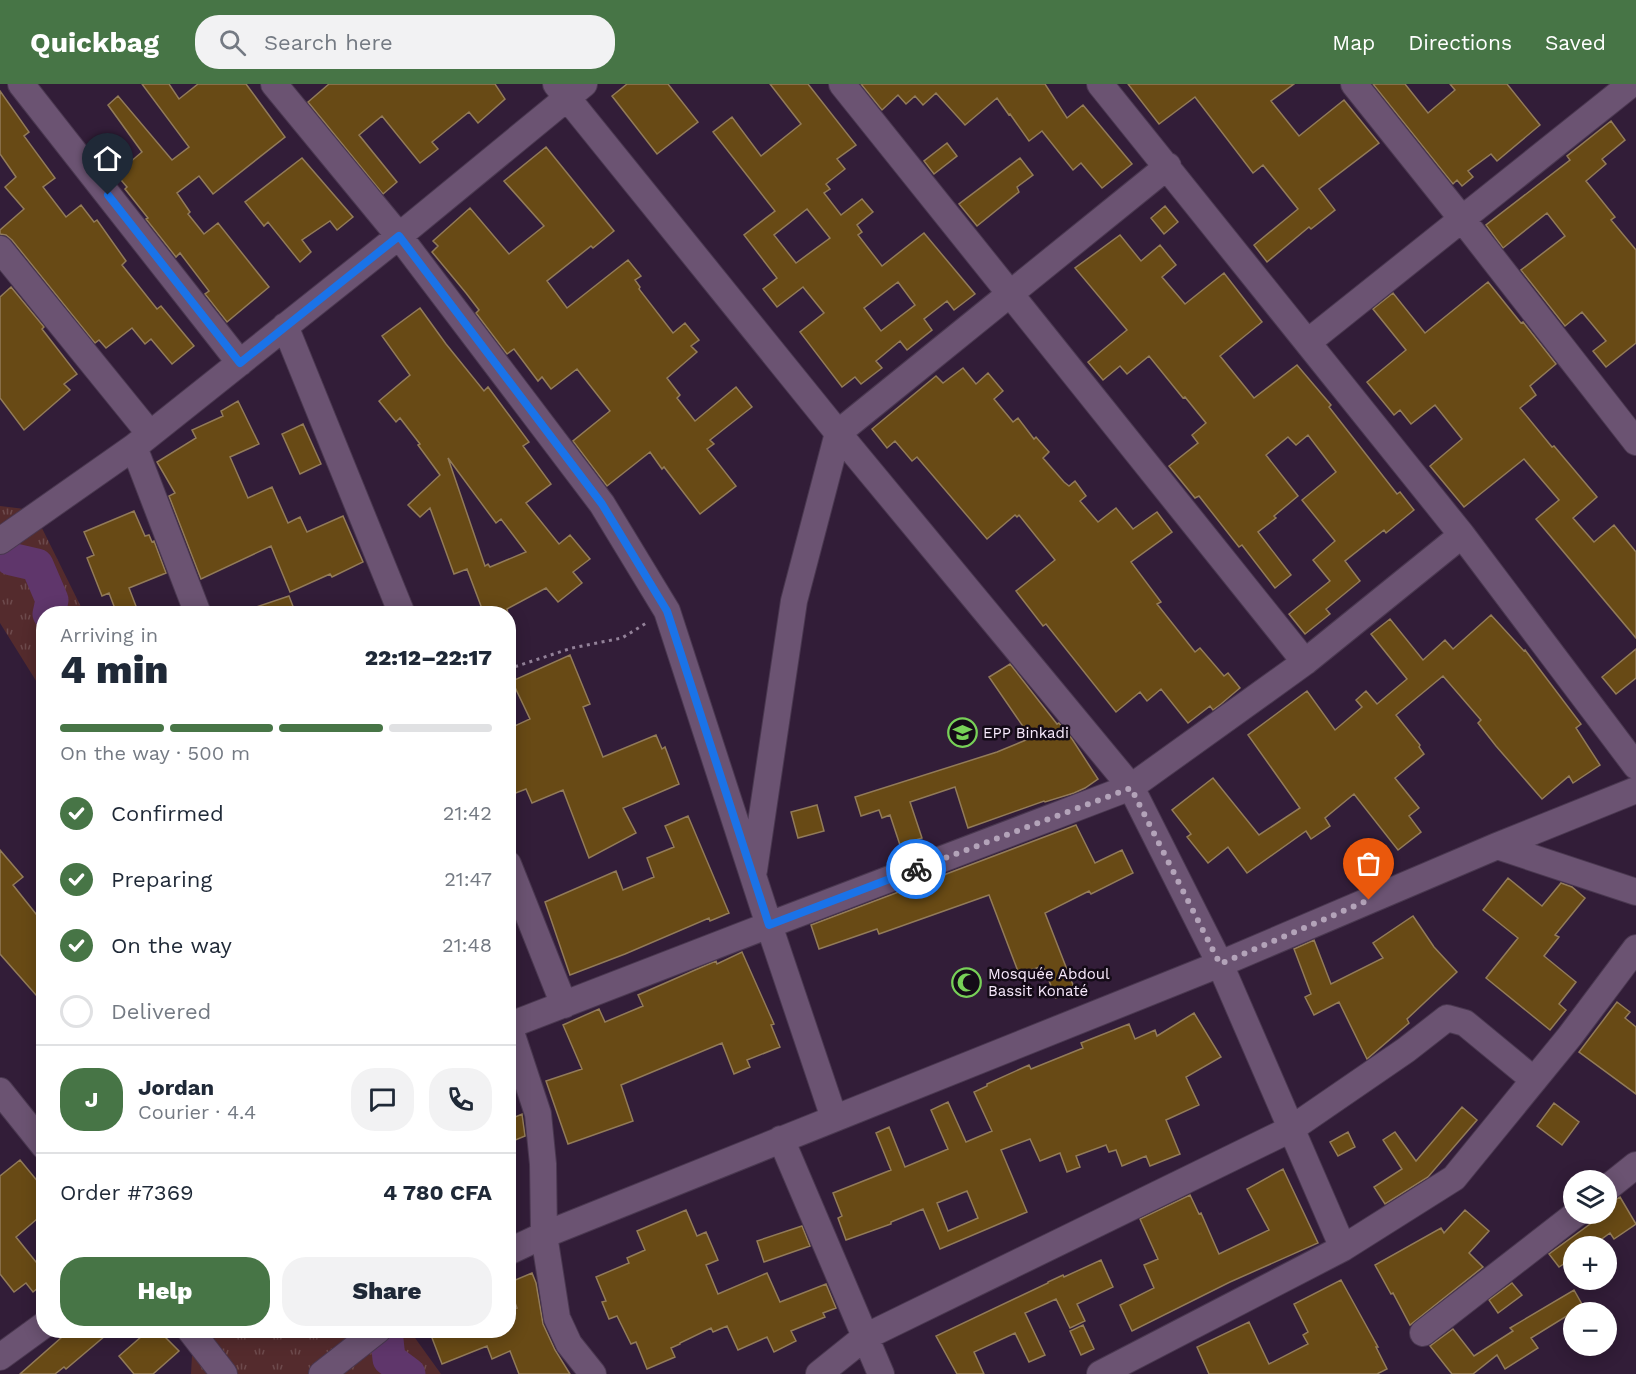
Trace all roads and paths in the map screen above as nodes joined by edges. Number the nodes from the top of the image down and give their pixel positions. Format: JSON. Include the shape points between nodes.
{"nodes":[{"id":1,"x":21,"y":84,"type":"edge"},
{"id":2,"x":274,"y":84,"type":"edge"},
{"id":3,"x":842,"y":84,"type":"edge"},
{"id":4,"x":1100,"y":84,"type":"edge"},
{"id":5,"x":1354,"y":84,"type":"edge"},
{"id":6,"x":1631,"y":84,"type":"edge"},
{"id":7,"x":569,"y":88,"type":"edge"},
{"id":8,"x":1168,"y":166,"type":"junction"},
{"id":9,"x":1462,"y":219,"type":"junction"},
{"id":10,"x":399,"y":236,"type":"junction"},
{"id":11,"x":0,"y":249,"type":"edge"},
{"id":12,"x":1009,"y":293,"type":"junction"},
{"id":13,"x":285,"y":326,"type":"junction"},
{"id":14,"x":1308,"y":342,"type":"junction"},
{"id":15,"x":240,"y":363,"type":"junction"},
{"id":16,"x":838,"y":433,"type":"junction"},
{"id":17,"x":142,"y":441,"type":"junction"},
{"id":18,"x":1636,"y":442,"type":"edge"},
{"id":19,"x":1462,"y":535,"type":"junction"},
{"id":20,"x":0,"y":541,"type":"edge"},
{"id":21,"x":195,"y":606,"type":"edge"},
{"id":22,"x":399,"y":606,"type":"edge"},
{"id":23,"x":667,"y":611,"type":"junction"},
{"id":24,"x":1305,"y":662,"type":"junction"},
{"id":25,"x":516,"y":666,"type":"edge"},
{"id":26,"x":1636,"y":766,"type":"edge"},
{"id":27,"x":1131,"y":788,"type":"junction"},
{"id":28,"x":1636,"y":790,"type":"edge"},
{"id":29,"x":1497,"y":846,"type":"junction"},
{"id":30,"x":753,"y":876,"type":"junction"},
{"id":31,"x":516,"y":884,"type":"edge"},
{"id":32,"x":1636,"y":892,"type":"edge"},
{"id":33,"x":769,"y":925,"type":"junction"},
{"id":34,"x":1636,"y":948,"type":"edge"},
{"id":35,"x":1220,"y":964,"type":"junction"},
{"id":36,"x":564,"y":1005,"type":"junction"},
{"id":37,"x":516,"y":1023,"type":"edge"},
{"id":38,"x":516,"y":1047,"type":"edge"},
{"id":39,"x":1534,"y":1080,"type":"junction"},
{"id":40,"x":0,"y":1091,"type":"edge"},
{"id":41,"x":834,"y":1118,"type":"junction"},
{"id":42,"x":1291,"y":1129,"type":"junction"},
{"id":43,"x":36,"y":1136,"type":"edge"},
{"id":44,"x":781,"y":1139,"type":"junction"},
{"id":45,"x":1636,"y":1165,"type":"edge"},
{"id":46,"x":1617,"y":1180,"type":"edge"},
{"id":47,"x":1563,"y":1224,"type":"edge"},
{"id":48,"x":544,"y":1235,"type":"junction"},
{"id":49,"x":516,"y":1248,"type":"edge"},
{"id":50,"x":1343,"y":1248,"type":"junction"},
{"id":51,"x":36,"y":1331,"type":"edge"},
{"id":52,"x":1423,"y":1333,"type":"dead end"},
{"id":53,"x":865,"y":1337,"type":"junction"},
{"id":54,"x":195,"y":1338,"type":"edge"},
{"id":55,"x":368,"y":1338,"type":"edge"},
{"id":56,"x":0,"y":1358,"type":"edge"},
{"id":57,"x":224,"y":1374,"type":"edge"},
{"id":58,"x":322,"y":1374,"type":"edge"},
{"id":59,"x":593,"y":1374,"type":"edge"},
{"id":60,"x":819,"y":1374,"type":"edge"},
{"id":61,"x":881,"y":1374,"type":"edge"},
{"id":62,"x":1100,"y":1374,"type":"edge"}],
"edges":[{"from":1,"to":15,"type":"street"},
{"from":2,"to":10,"type":"street"},
{"from":3,"to":12,"type":"street"},
{"from":4,"to":8,"type":"street"},
{"from":5,"to":9,"type":"street"},
{"from":6,"to":9,"type":"street"},
{"from":7,"to":10,"type":"street"},
{"from":7,"to":16,"type":"street"},
{"from":8,"to":12,"type":"street"},
{"from":8,"to":14,"type":"street"},
{"from":9,"to":14,"type":"street"},
{"from":9,"to":18,"type":"street"},
{"from":10,"to":13,"type":"street"},
{"from":10,"to":23,"type":"street","via":[[602,504]]},
{"from":11,"to":17,"type":"street"},
{"from":12,"to":16,"type":"street"},
{"from":12,"to":24,"type":"street"},
{"from":13,"to":15,"type":"street"},
{"from":13,"to":22,"type":"street"},
{"from":14,"to":19,"type":"street"},
{"from":15,"to":17,"type":"street"},
{"from":16,"to":27,"type":"street"},
{"from":16,"to":30,"type":"street","via":[[794,602]]},
{"from":17,"to":20,"type":"street"},
{"from":17,"to":21,"type":"street"},
{"from":19,"to":24,"type":"street"},
{"from":19,"to":26,"type":"street"},
{"from":23,"to":25,"type":"path","via":[[622,638],[572,648]]},
{"from":23,"to":30,"type":"street"},
{"from":24,"to":27,"type":"street"},
{"from":27,"to":33,"type":"street"},
{"from":27,"to":35,"type":"street"},
{"from":28,"to":29,"type":"street"},
{"from":29,"to":32,"type":"street"},
{"from":29,"to":35,"type":"street"},
{"from":30,"to":33,"type":"street"},
{"from":31,"to":36,"type":"street"},
{"from":33,"to":36,"type":"street"},
{"from":33,"to":41,"type":"street"},
{"from":34,"to":39,"type":"street"},
{"from":35,"to":41,"type":"street"},
{"from":35,"to":42,"type":"street"},
{"from":36,"to":37,"type":"street"},
{"from":38,"to":48,"type":"street","via":[[538,1114]]},
{"from":39,"to":42,"type":"street","via":[[1465,1023],[1447,1018]]},
{"from":39,"to":50,"type":"street","via":[[1454,1179]]},
{"from":40,"to":43,"type":"street"},
{"from":41,"to":44,"type":"street"},
{"from":42,"to":50,"type":"street"},
{"from":42,"to":53,"type":"street"},
{"from":44,"to":48,"type":"street"},
{"from":44,"to":53,"type":"street"},
{"from":45,"to":46,"type":"street"},
{"from":47,"to":52,"type":"street"},
{"from":48,"to":49,"type":"street"},
{"from":48,"to":59,"type":"street","via":[[557,1318],[569,1344]]},
{"from":50,"to":62,"type":"street"},
{"from":51,"to":56,"type":"street"},
{"from":53,"to":60,"type":"street"},
{"from":53,"to":61,"type":"street"},
{"from":54,"to":57,"type":"street"},
{"from":55,"to":58,"type":"street"}]}
